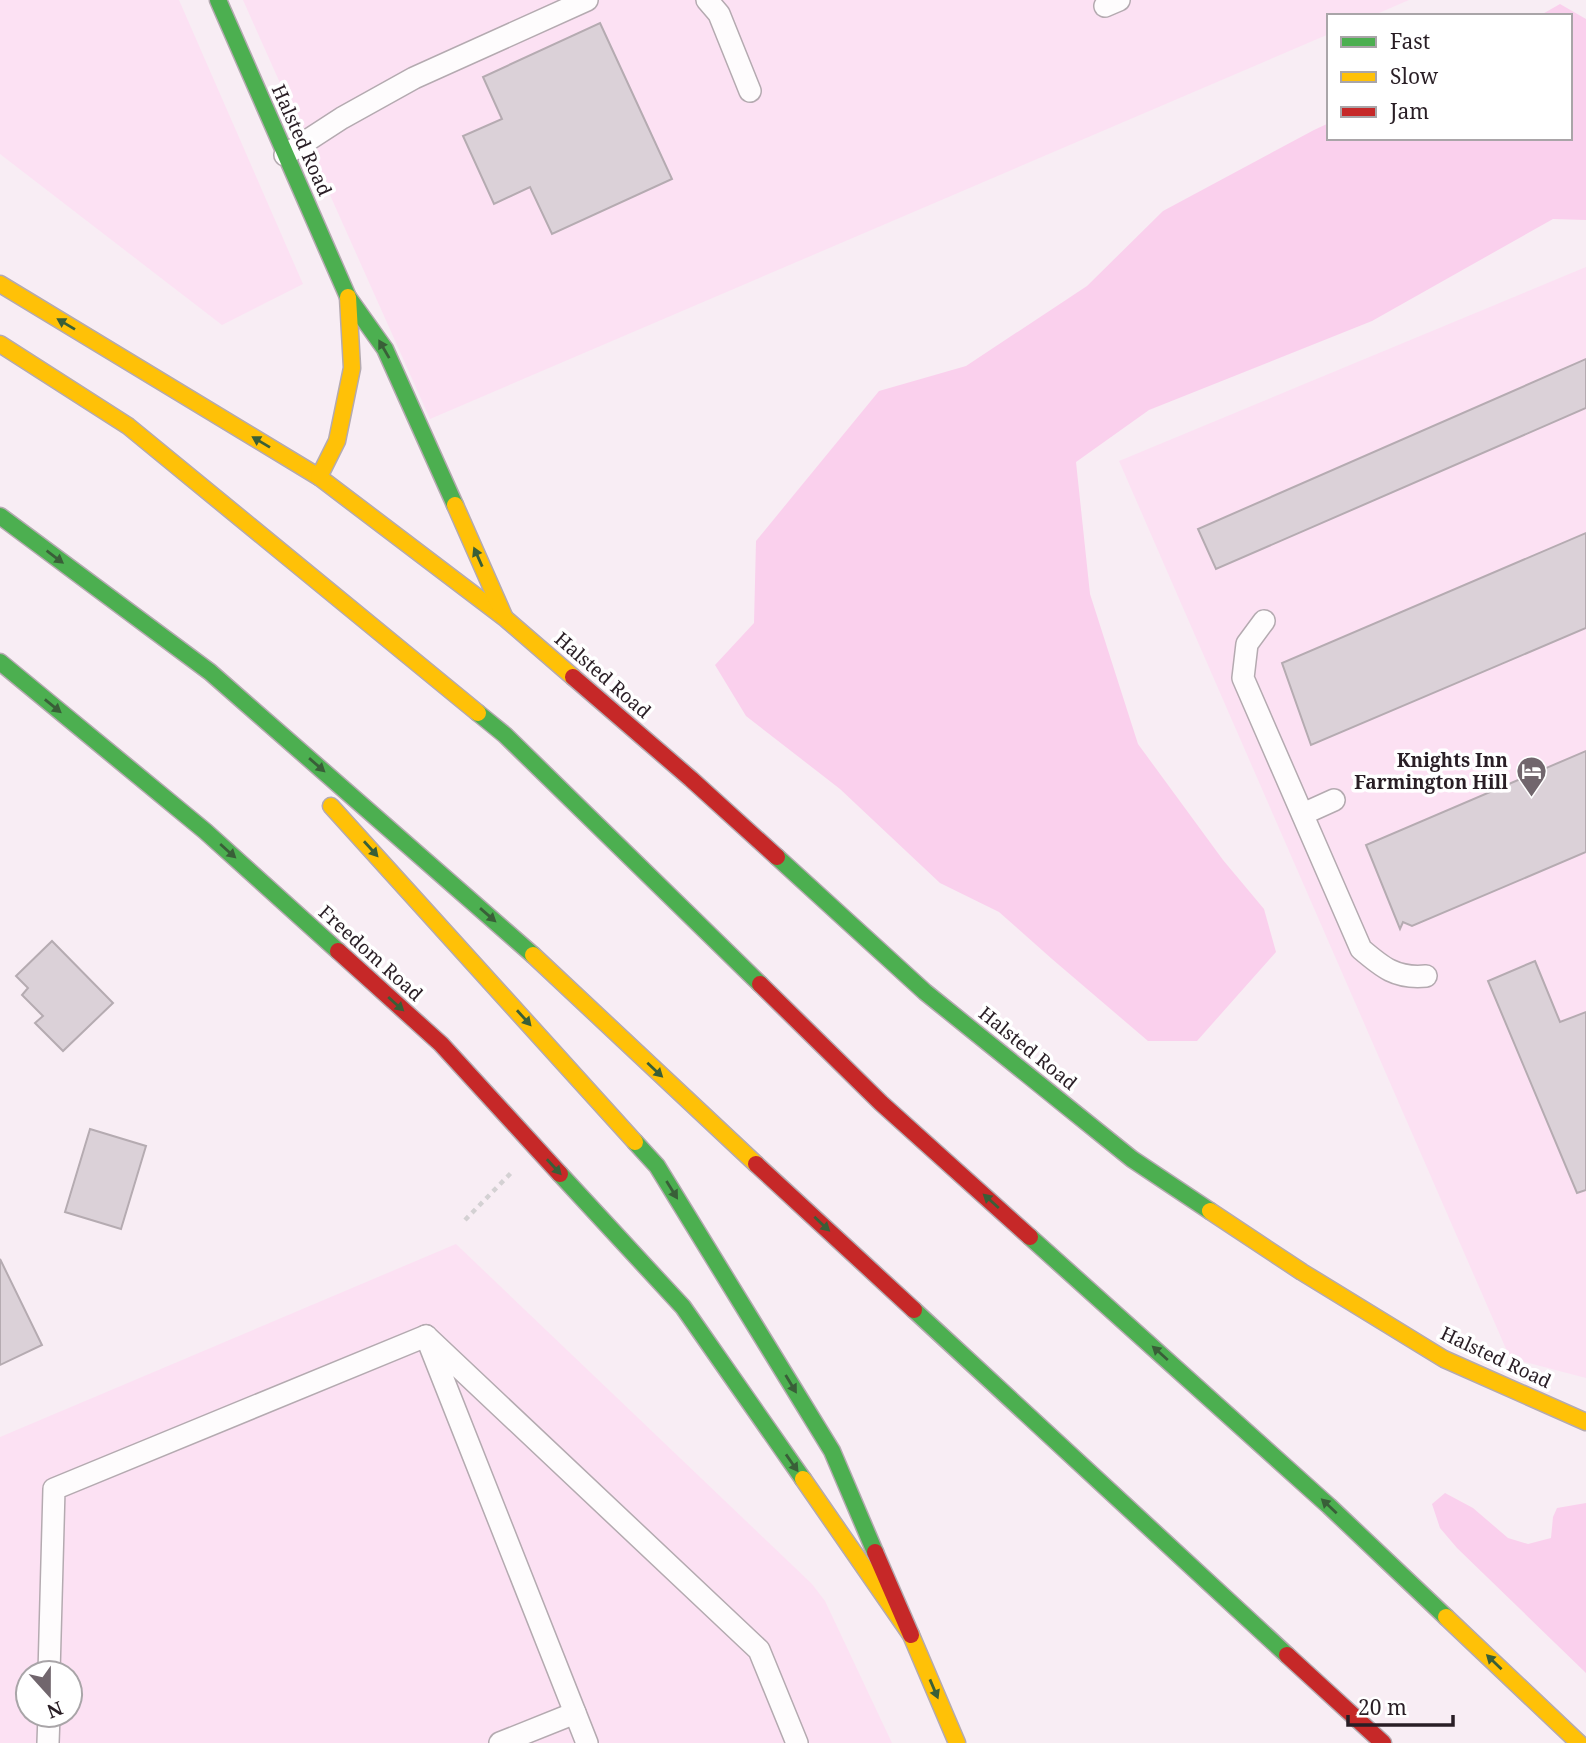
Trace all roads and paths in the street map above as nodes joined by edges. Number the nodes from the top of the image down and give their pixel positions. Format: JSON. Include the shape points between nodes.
{"nodes":[{"id":1,"x":218,"y":0,"type":"edge"},
{"id":2,"x":587,"y":0,"type":"edge"},
{"id":3,"x":706,"y":0,"type":"edge"},
{"id":4,"x":750,"y":91,"type":"dead end"},
{"id":5,"x":285,"y":155,"type":"junction"},
{"id":6,"x":0,"y":284,"type":"edge"},
{"id":7,"x":348,"y":297,"type":"junction"},
{"id":8,"x":0,"y":344,"type":"edge"},
{"id":9,"x":319,"y":477,"type":"junction"},
{"id":10,"x":0,"y":516,"type":"edge"},
{"id":11,"x":506,"y":619,"type":"junction"},
{"id":12,"x":1264,"y":621,"type":"dead end"},
{"id":13,"x":0,"y":662,"type":"edge"},
{"id":14,"x":210,"y":672,"type":"junction"},
{"id":15,"x":301,"y":773,"type":"dead end"},
{"id":16,"x":320,"y":793,"type":"dead end"},
{"id":17,"x":1334,"y":800,"type":"dead end"},
{"id":18,"x":1303,"y":814,"type":"junction"},
{"id":19,"x":1426,"y":976,"type":"dead end"},
{"id":20,"x":536,"y":1147,"type":"junction"},
{"id":21,"x":465,"y":1220,"type":"dead end"},
{"id":22,"x":426,"y":1336,"type":"junction"},
{"id":23,"x":1586,"y":1422,"type":"edge"},
{"id":24,"x":911,"y":1635,"type":"junction"},
{"id":25,"x":50,"y":1659,"type":"edge"},
{"id":26,"x":575,"y":1713,"type":"junction"},
{"id":27,"x":500,"y":1743,"type":"edge"},
{"id":28,"x":587,"y":1743,"type":"edge"},
{"id":29,"x":797,"y":1743,"type":"edge"},
{"id":30,"x":957,"y":1743,"type":"edge"},
{"id":31,"x":1383,"y":1743,"type":"edge"},
{"id":32,"x":1579,"y":1743,"type":"edge"}],
"edges":[{"from":1,"to":5,"type":"main road","name":"Halsted Road"},
{"from":2,"to":5,"type":"lane","via":[[414,78]]},
{"from":3,"to":4,"type":"lane","via":[[719,15]]},
{"from":5,"to":7,"type":"main road","name":"Halsted Road"},
{"from":9,"to":6,"type":"main road","one_way":true},
{"from":7,"to":9,"type":"main road","name":"Halsted Road","via":[[352,368],[337,441]]},
{"from":11,"to":7,"type":"main road","name":"Halsted Road","one_way":true,"via":[[385,349]]},
{"from":32,"to":8,"type":"main road","one_way":true,"via":[[1329,1506],[881,1103],[505,734],[128,426]]},
{"from":9,"to":11,"type":"main road","name":"Halsted Road"},
{"from":10,"to":14,"type":"main road","one_way":true},
{"from":11,"to":23,"type":"main road","name":"Halsted Road","via":[[691,779],[925,992],[1132,1159],[1444,1359]]},
{"from":12,"to":18,"type":"lane","via":[[1247,644],[1243,678]]},
{"from":13,"to":20,"type":"main road","name":"Freedom Road","one_way":true,"via":[[205,831],[430,1034]]},
{"from":14,"to":15,"type":"main road"},
{"from":14,"to":31,"type":"main road","one_way":true,"via":[[513,936]]},
{"from":16,"to":24,"type":"main road","one_way":true,"via":[[657,1166],[832,1451]]},
{"from":17,"to":18,"type":"lane"},
{"from":18,"to":19,"type":"lane","via":[[1361,948],[1384,969]]},
{"from":20,"to":21,"type":"path"},
{"from":20,"to":24,"type":"main road","name":"Freedom Road","one_way":true,"via":[[683,1307]]},
{"from":22,"to":25,"type":"lane","via":[[54,1489]]},
{"from":22,"to":26,"type":"lane"},
{"from":22,"to":29,"type":"lane","via":[[759,1650]]},
{"from":24,"to":30,"type":"main road","one_way":true},
{"from":26,"to":27,"type":"lane"},
{"from":26,"to":28,"type":"lane"}]}
